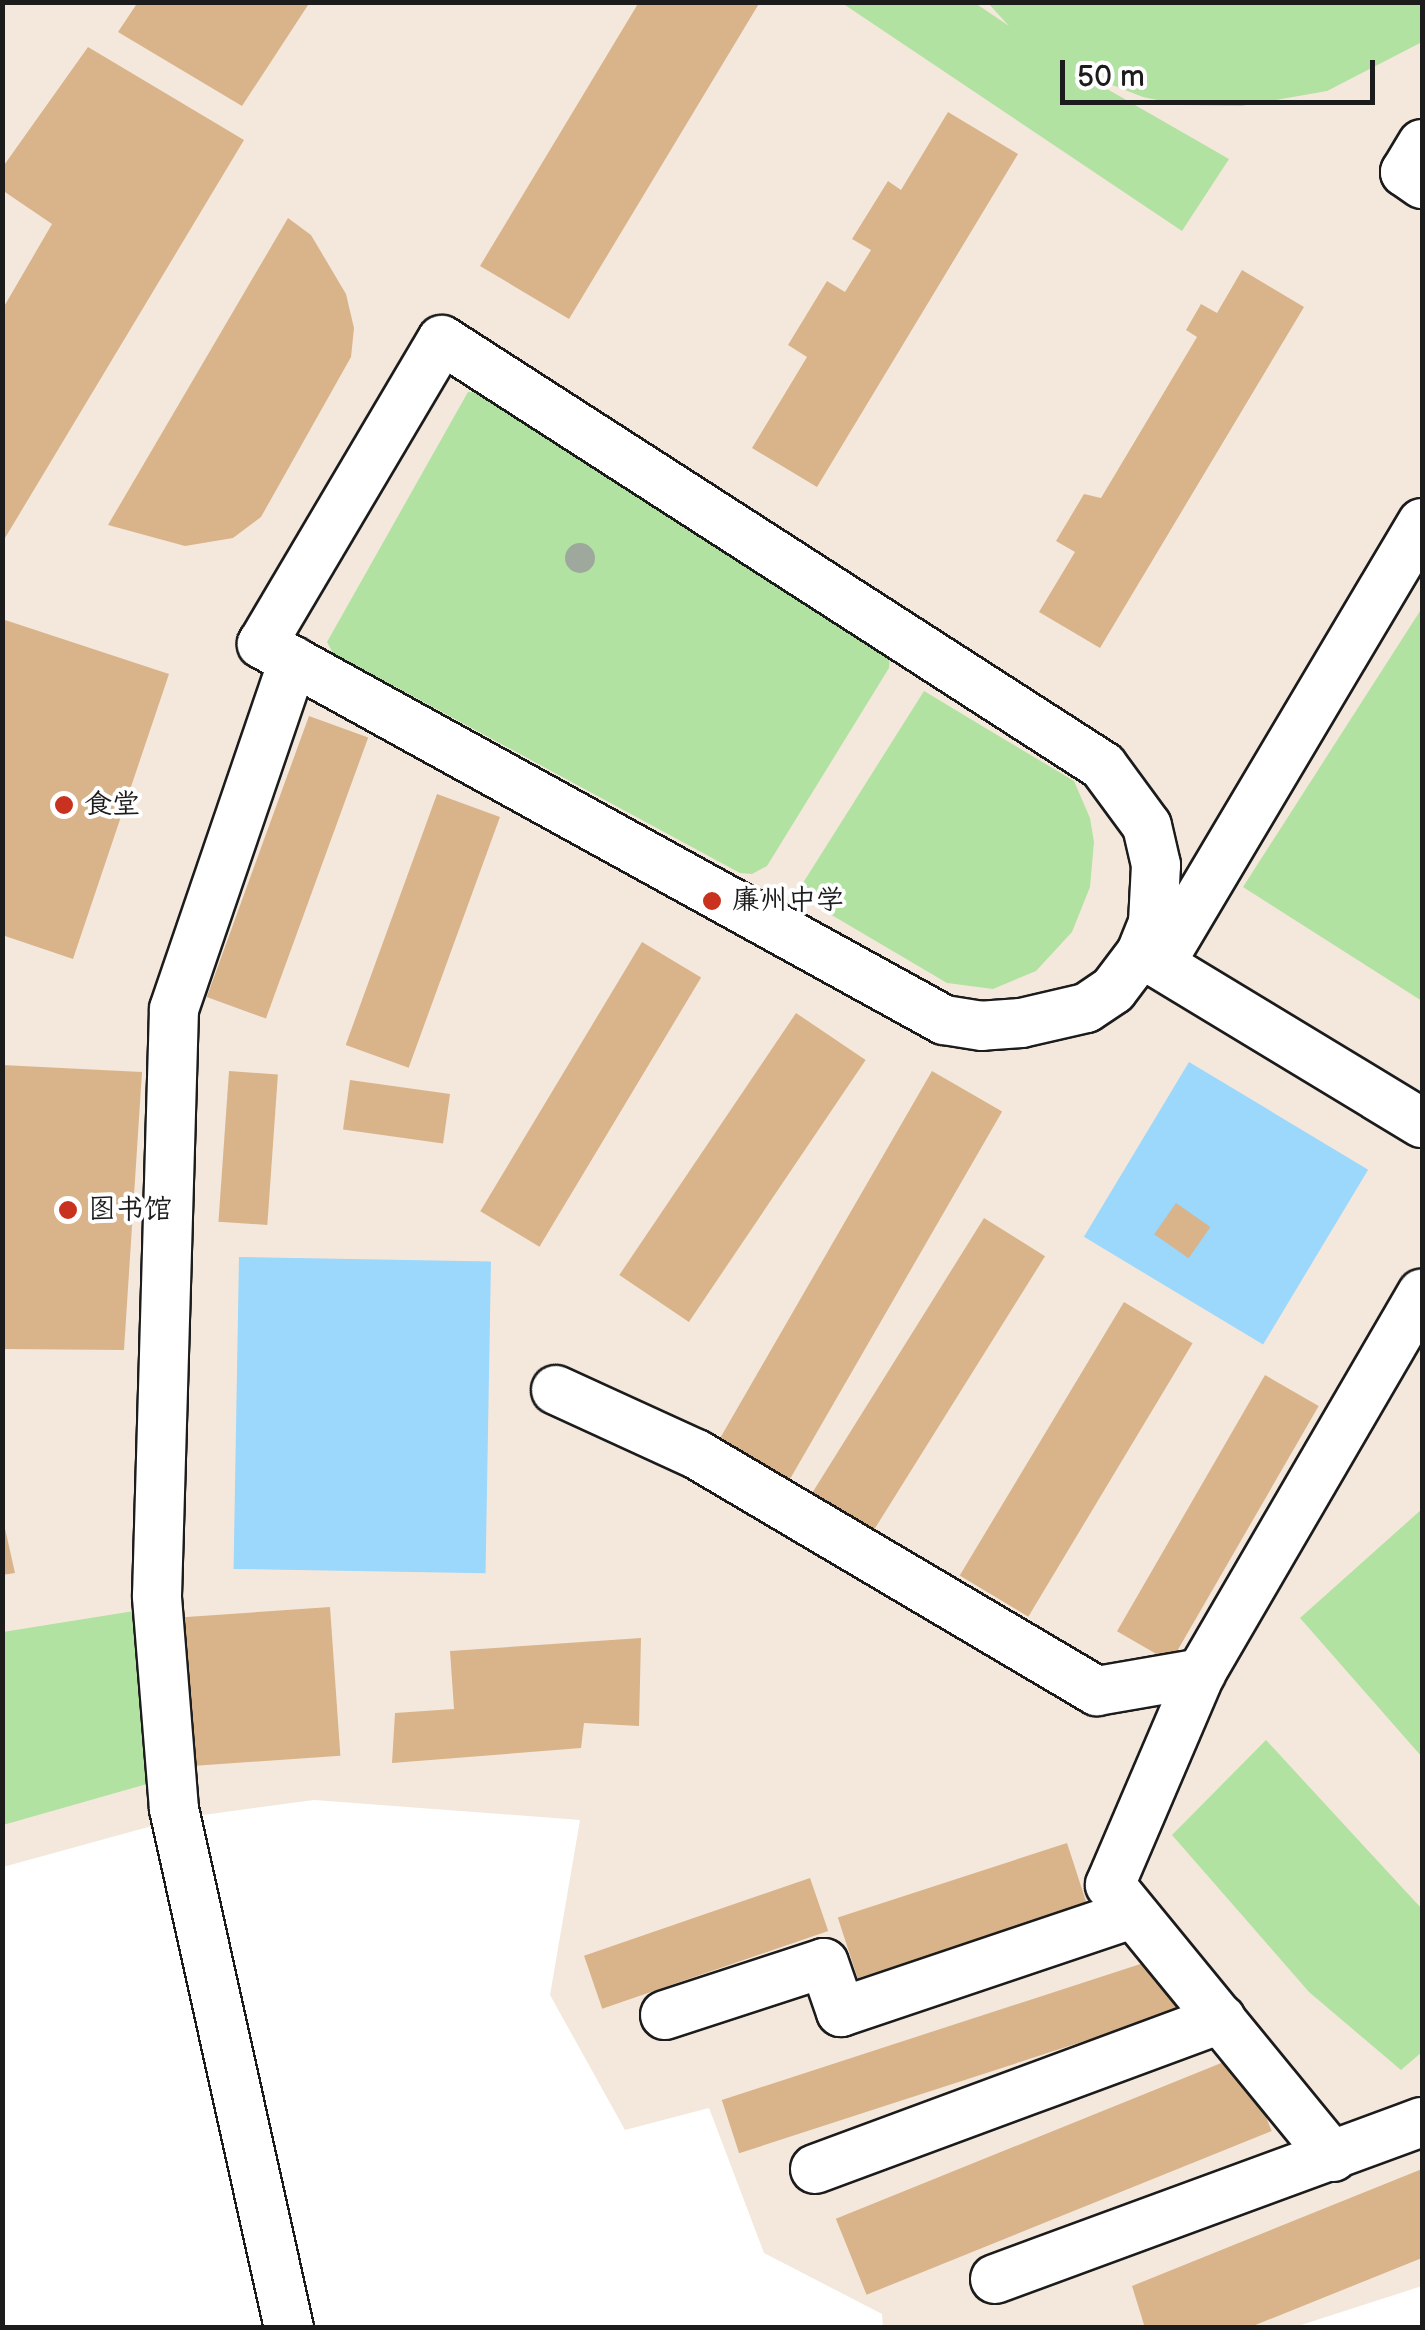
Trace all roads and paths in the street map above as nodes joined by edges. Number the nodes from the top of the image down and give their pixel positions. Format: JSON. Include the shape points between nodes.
{"nodes":[{"id":1,"x":1422,"y":144,"type":"edge"},
{"id":2,"x":1422,"y":184,"type":"edge"},
{"id":3,"x":1422,"y":523,"type":"edge"},
{"id":4,"x":293,"y":661,"type":"junction"},
{"id":5,"x":1151,"y":958,"type":"junction"},
{"id":6,"x":1422,"y":1123,"type":"edge"},
{"id":7,"x":1422,"y":1294,"type":"edge"},
{"id":8,"x":556,"y":1390,"type":"dead end"},
{"id":9,"x":1201,"y":1673,"type":"junction"},
{"id":10,"x":1132,"y":1914,"type":"junction"},
{"id":11,"x":665,"y":2015,"type":"dead end"},
{"id":12,"x":1221,"y":2019,"type":"junction"},
{"id":13,"x":1422,"y":2122,"type":"edge"},
{"id":14,"x":1333,"y":2158,"type":"junction"},
{"id":15,"x":815,"y":2169,"type":"dead end"},
{"id":16,"x":994,"y":2279,"type":"dead end"},
{"id":17,"x":288,"y":2328,"type":"edge"}],
"edges":[{"from":1,"to":2,"type":"street","via":[[1405,172]]},
{"from":3,"to":5,"type":"street"},
{"from":4,"to":5,"type":"street","via":[[944,1020],[1002,1024],[1086,1008]]},
{"from":4,"to":5,"type":"street","via":[[262,644],[442,340],[1102,766],[1148,826],[1156,865]]},
{"from":4,"to":17,"type":"street","via":[[174,1008],[156,1596],[174,1809]]},
{"from":5,"to":6,"type":"street"},
{"from":7,"to":9,"type":"street"},
{"from":8,"to":9,"type":"street","via":[[696,1454],[1097,1691]]},
{"from":9,"to":10,"type":"street","via":[[1110,1885]]},
{"from":10,"to":11,"type":"street","via":[[841,2012],[824,1963]]},
{"from":10,"to":12,"type":"street"},
{"from":12,"to":14,"type":"street"},
{"from":12,"to":15,"type":"street"},
{"from":13,"to":14,"type":"street"},
{"from":14,"to":16,"type":"street"}]}
